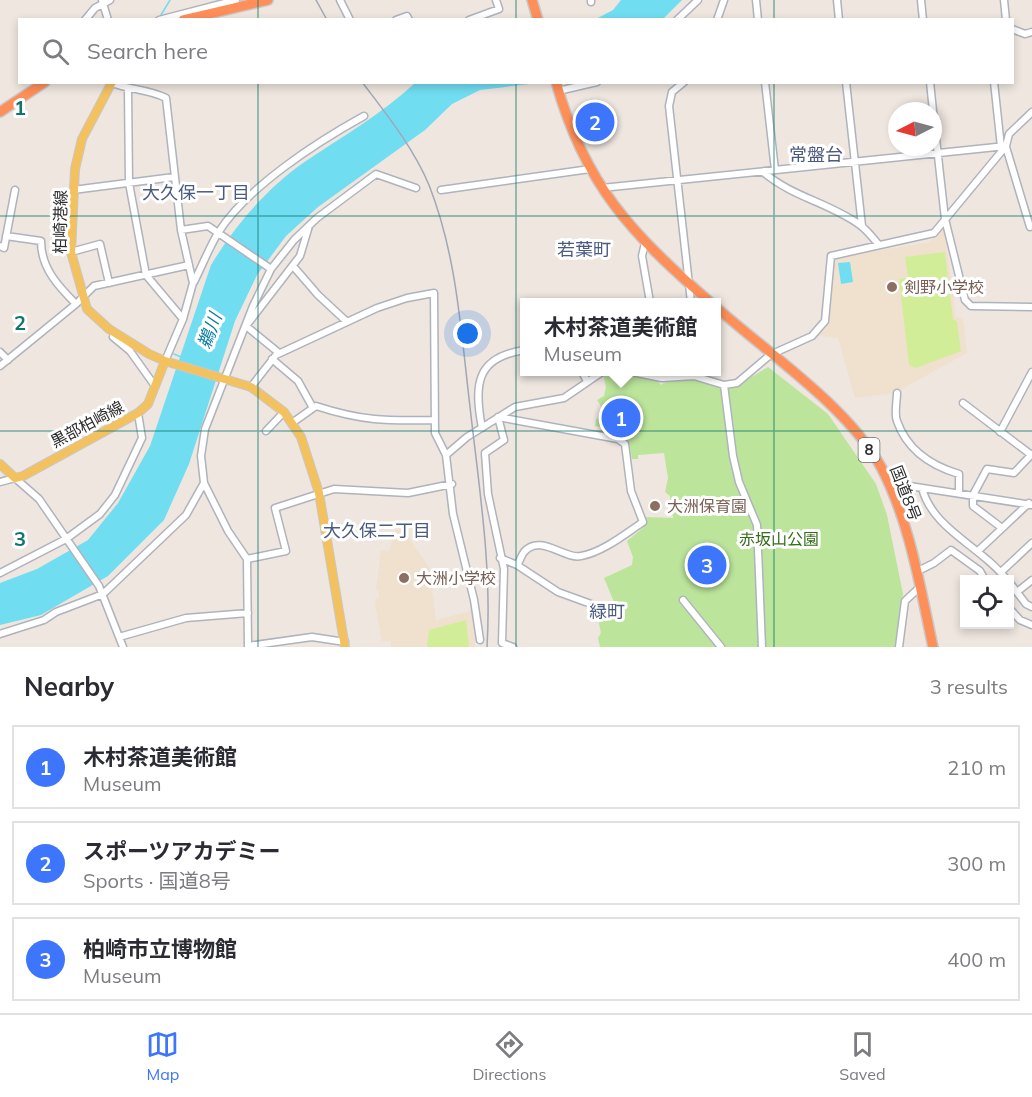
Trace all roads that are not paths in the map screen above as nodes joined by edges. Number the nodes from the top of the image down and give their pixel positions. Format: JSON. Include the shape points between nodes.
{"nodes":[{"id":1,"x":110,"y":0,"type":"edge"},
{"id":2,"x":236,"y":0,"type":"edge"},
{"id":3,"x":268,"y":0,"type":"edge"},
{"id":4,"x":340,"y":0,"type":"edge"},
{"id":5,"x":496,"y":0,"type":"edge"},
{"id":6,"x":532,"y":0,"type":"edge"},
{"id":7,"x":698,"y":0,"type":"edge"},
{"id":8,"x":724,"y":0,"type":"edge"},
{"id":9,"x":756,"y":0,"type":"edge"},
{"id":10,"x":837,"y":0,"type":"edge"},
{"id":11,"x":921,"y":0,"type":"edge"},
{"id":12,"x":1004,"y":0,"type":"edge"},
{"id":13,"x":103,"y":2,"type":"edge"},
{"id":14,"x":86,"y":18,"type":"edge"},
{"id":15,"x":107,"y":18,"type":"edge"},
{"id":16,"x":167,"y":18,"type":"edge"},
{"id":17,"x":188,"y":18,"type":"edge"},
{"id":18,"x":349,"y":18,"type":"edge"},
{"id":19,"x":474,"y":18,"type":"edge"},
{"id":20,"x":538,"y":18,"type":"edge"},
{"id":21,"x":679,"y":18,"type":"edge"},
{"id":22,"x":718,"y":18,"type":"edge"},
{"id":23,"x":758,"y":18,"type":"edge"},
{"id":24,"x":839,"y":18,"type":"edge"},
{"id":25,"x":923,"y":18,"type":"edge"},
{"id":26,"x":1006,"y":18,"type":"edge"},
{"id":27,"x":1014,"y":30,"type":"edge"},
{"id":28,"x":1032,"y":32,"type":"edge"},
{"id":29,"x":42,"y":84,"type":"edge"},
{"id":30,"x":111,"y":84,"type":"edge"},
{"id":31,"x":115,"y":84,"type":"edge"},
{"id":32,"x":584,"y":84,"type":"edge"},
{"id":33,"x":681,"y":84,"type":"edge"},
{"id":34,"x":765,"y":84,"type":"edge"},
{"id":35,"x":846,"y":84,"type":"edge"},
{"id":36,"x":930,"y":84,"type":"edge"},
{"id":37,"x":994,"y":84,"type":"edge"},
{"id":38,"x":557,"y":88,"type":"edge"},
{"id":39,"x":128,"y":89,"type":"junction"},
{"id":40,"x":932,"y":102,"type":"edge"},
{"id":41,"x":0,"y":112,"type":"edge"},
{"id":42,"x":1032,"y":112,"type":"edge"},
{"id":43,"x":364,"y":116,"type":"dead end"},
{"id":44,"x":1003,"y":147,"type":"junction"},
{"id":45,"x":942,"y":153,"type":"edge"},
{"id":46,"x":910,"y":156,"type":"edge"},
{"id":47,"x":938,"y":156,"type":"edge"},
{"id":48,"x":855,"y":162,"type":"junction"},
{"id":49,"x":590,"y":169,"type":"junction"},
{"id":50,"x":775,"y":170,"type":"junction"},
{"id":51,"x":763,"y":172,"type":"junction"},
{"id":52,"x":174,"y":177,"type":"junction"},
{"id":53,"x":676,"y":181,"type":"junction"},
{"id":54,"x":129,"y":183,"type":"junction"},
{"id":55,"x":416,"y":188,"type":"dead end"},
{"id":56,"x":602,"y":188,"type":"junction"},
{"id":57,"x":15,"y":190,"type":"dead end"},
{"id":58,"x":73,"y":190,"type":"junction"},
{"id":59,"x":441,"y":190,"type":"dead end"},
{"id":60,"x":945,"y":219,"type":"junction"},
{"id":61,"x":309,"y":225,"type":"junction"},
{"id":62,"x":862,"y":226,"type":"junction"},
{"id":63,"x":1031,"y":227,"type":"edge"},
{"id":64,"x":181,"y":230,"type":"junction"},
{"id":65,"x":221,"y":233,"type":"junction"},
{"id":66,"x":1032,"y":234,"type":"edge"},
{"id":67,"x":6,"y":236,"type":"junction"},
{"id":68,"x":645,"y":243,"type":"junction"},
{"id":69,"x":879,"y":245,"type":"junction"},
{"id":70,"x":0,"y":246,"type":"edge"},
{"id":71,"x":71,"y":252,"type":"junction"},
{"id":72,"x":189,"y":266,"type":"junction"},
{"id":73,"x":293,"y":266,"type":"junction"},
{"id":74,"x":270,"y":268,"type":"junction"},
{"id":75,"x":146,"y":275,"type":"junction"},
{"id":76,"x":109,"y":283,"type":"junction"},
{"id":77,"x":193,"y":283,"type":"junction"},
{"id":78,"x":689,"y":284,"type":"junction"},
{"id":79,"x":85,"y":294,"type":"junction"},
{"id":80,"x":649,"y":298,"type":"edge"},
{"id":81,"x":690,"y":298,"type":"edge"},
{"id":82,"x":704,"y":298,"type":"edge"},
{"id":83,"x":76,"y":304,"type":"junction"},
{"id":84,"x":1032,"y":307,"type":"edge"},
{"id":85,"x":721,"y":311,"type":"edge"},
{"id":86,"x":183,"y":319,"type":"junction"},
{"id":87,"x":346,"y":321,"type":"junction"},
{"id":88,"x":246,"y":326,"type":"junction"},
{"id":89,"x":114,"y":333,"type":"junction"},
{"id":90,"x":0,"y":352,"type":"edge"},
{"id":91,"x":520,"y":352,"type":"edge"},
{"id":92,"x":279,"y":353,"type":"junction"},
{"id":93,"x":770,"y":354,"type":"junction"},
{"id":94,"x":272,"y":359,"type":"junction"},
{"id":95,"x":8,"y":360,"type":"junction"},
{"id":96,"x":168,"y":362,"type":"junction"},
{"id":97,"x":0,"y":366,"type":"edge"},
{"id":98,"x":1032,"y":372,"type":"edge"},
{"id":99,"x":584,"y":376,"type":"edge"},
{"id":100,"x":595,"y":376,"type":"edge"},
{"id":101,"x":652,"y":376,"type":"edge"},
{"id":102,"x":694,"y":376,"type":"edge"},
{"id":103,"x":694,"y":376,"type":"edge"},
{"id":104,"x":225,"y":378,"type":"junction"},
{"id":105,"x":587,"y":381,"type":"junction"},
{"id":106,"x":724,"y":385,"type":"junction"},
{"id":107,"x":155,"y":386,"type":"junction"},
{"id":108,"x":251,"y":387,"type":"junction"},
{"id":109,"x":897,"y":393,"type":"dead end"},
{"id":110,"x":963,"y":403,"type":"dead end"},
{"id":111,"x":313,"y":408,"type":"junction"},
{"id":112,"x":284,"y":412,"type":"junction"},
{"id":113,"x":138,"y":413,"type":"junction"},
{"id":114,"x":498,"y":417,"type":"junction"},
{"id":115,"x":434,"y":420,"type":"junction"},
{"id":116,"x":292,"y":423,"type":"junction"},
{"id":117,"x":482,"y":428,"type":"junction"},
{"id":118,"x":266,"y":431,"type":"dead end"},
{"id":119,"x":1000,"y":432,"type":"junction"},
{"id":120,"x":1031,"y":454,"type":"edge"},
{"id":121,"x":446,"y":455,"type":"junction"},
{"id":122,"x":0,"y":464,"type":"edge"},
{"id":123,"x":15,"y":478,"type":"junction"},
{"id":124,"x":0,"y":482,"type":"edge"},
{"id":125,"x":204,"y":483,"type":"junction"},
{"id":126,"x":452,"y":484,"type":"junction"},
{"id":127,"x":890,"y":487,"type":"junction"},
{"id":128,"x":922,"y":488,"type":"junction"},
{"id":129,"x":319,"y":493,"type":"junction"},
{"id":130,"x":958,"y":493,"type":"junction"},
{"id":131,"x":973,"y":495,"type":"junction"},
{"id":132,"x":1031,"y":503,"type":"edge"},
{"id":133,"x":1002,"y":528,"type":"junction"},
{"id":134,"x":66,"y":539,"type":"junction"},
{"id":135,"x":1032,"y":543,"type":"edge"},
{"id":136,"x":979,"y":550,"type":"junction"},
{"id":137,"x":500,"y":558,"type":"junction"},
{"id":138,"x":247,"y":559,"type":"junction"},
{"id":139,"x":517,"y":565,"type":"junction"},
{"id":140,"x":915,"y":572,"type":"junction"},
{"id":141,"x":1001,"y":572,"type":"junction"},
{"id":142,"x":0,"y":573,"type":"edge"},
{"id":143,"x":982,"y":575,"type":"edge"},
{"id":144,"x":1003,"y":575,"type":"edge"},
{"id":145,"x":1032,"y":580,"type":"edge"},
{"id":146,"x":920,"y":587,"type":"junction"},
{"id":147,"x":1014,"y":588,"type":"edge"},
{"id":148,"x":1017,"y":592,"type":"junction"},
{"id":149,"x":104,"y":594,"type":"junction"},
{"id":150,"x":683,"y":600,"type":"dead end"},
{"id":151,"x":591,"y":604,"type":"dead end"},
{"id":152,"x":1032,"y":607,"type":"edge"},
{"id":153,"x":248,"y":613,"type":"junction"},
{"id":154,"x":1014,"y":613,"type":"edge"},
{"id":155,"x":1032,"y":625,"type":"edge"},
{"id":156,"x":0,"y":634,"type":"edge"},
{"id":157,"x":119,"y":638,"type":"junction"},
{"id":158,"x":480,"y":640,"type":"dead end"},
{"id":159,"x":345,"y":645,"type":"edge"},
{"id":160,"x":502,"y":645,"type":"edge"},
{"id":161,"x":248,"y":646,"type":"edge"},
{"id":162,"x":123,"y":647,"type":"edge"},
{"id":163,"x":513,"y":647,"type":"edge"},
{"id":164,"x":721,"y":647,"type":"edge"},
{"id":165,"x":762,"y":647,"type":"edge"},
{"id":166,"x":899,"y":647,"type":"edge"},
{"id":167,"x":933,"y":647,"type":"edge"}],
"edges":[{"from":1,"to":13,"type":"street"},
{"from":2,"to":16,"type":"street"},
{"from":3,"to":17,"type":"highway"},
{"from":4,"to":18,"type":"street"},
{"from":5,"to":19,"type":"street","via":[[499,9]]},
{"from":6,"to":20,"type":"highway"},
{"from":7,"to":21,"type":"street"},
{"from":8,"to":22,"type":"street"},
{"from":9,"to":23,"type":"street"},
{"from":10,"to":24,"type":"street"},
{"from":11,"to":25,"type":"street"},
{"from":12,"to":26,"type":"street"},
{"from":13,"to":14,"type":"street"},
{"from":13,"to":15,"type":"street"},
{"from":27,"to":28,"type":"street"},
{"from":29,"to":41,"type":"highway"},
{"from":30,"to":58,"type":"main road","name":"柏崎港線","via":[[82,139]]},
{"from":31,"to":39,"type":"street"},
{"from":32,"to":38,"type":"street"},
{"from":33,"to":53,"type":"street","via":[[670,97]]},
{"from":34,"to":50,"type":"street"},
{"from":35,"to":48,"type":"street"},
{"from":36,"to":40,"type":"street"},
{"from":37,"to":44,"type":"street"},
{"from":38,"to":49,"type":"highway"},
{"from":39,"to":52,"type":"street","via":[[150,90],[166,98]]},
{"from":39,"to":54,"type":"street"},
{"from":42,"to":44,"type":"street","via":[[1009,134]]},
{"from":43,"to":65,"type":"street","via":[[292,161],[257,191]]},
{"from":44,"to":45,"type":"street"},
{"from":44,"to":60,"type":"street"},
{"from":44,"to":63,"type":"street"},
{"from":46,"to":48,"type":"street"},
{"from":47,"to":60,"type":"street"},
{"from":48,"to":50,"type":"street"},
{"from":48,"to":62,"type":"street"},
{"from":49,"to":56,"type":"highway"},
{"from":49,"to":59,"type":"street"},
{"from":50,"to":51,"type":"street"},
{"from":51,"to":53,"type":"street"},
{"from":51,"to":62,"type":"street","via":[[781,187],[830,207]]},
{"from":52,"to":54,"type":"street"},
{"from":52,"to":64,"type":"street"},
{"from":53,"to":56,"type":"street"},
{"from":53,"to":78,"type":"street"},
{"from":54,"to":58,"type":"street"},
{"from":54,"to":75,"type":"street"},
{"from":55,"to":61,"type":"street","via":[[376,174]]},
{"from":56,"to":68,"type":"highway"},
{"from":57,"to":67,"type":"street"},
{"from":58,"to":71,"type":"main road","name":"柏崎港線"},
{"from":60,"to":69,"type":"street","via":[[934,233]]},
{"from":60,"to":84,"type":"street","via":[[965,300],[971,306]]},
{"from":61,"to":73,"type":"street"},
{"from":61,"to":74,"type":"street"},
{"from":62,"to":69,"type":"street"},
{"from":63,"to":66,"type":"street"},
{"from":64,"to":65,"type":"street","via":[[208,226]]},
{"from":64,"to":72,"type":"street"},
{"from":65,"to":74,"type":"street"},
{"from":65,"to":77,"type":"street"},
{"from":67,"to":70,"type":"street","via":[[4,248]]},
{"from":67,"to":83,"type":"street","via":[[41,241],[49,273]]},
{"from":68,"to":78,"type":"highway"},
{"from":68,"to":80,"type":"street","via":[[642,256]]},
{"from":69,"to":93,"type":"street","via":[[831,256],[825,321],[812,336]]},
{"from":71,"to":76,"type":"street","via":[[100,244]]},
{"from":71,"to":79,"type":"main road","name":"柏崎港線"},
{"from":72,"to":75,"type":"street"},
{"from":72,"to":77,"type":"street"},
{"from":73,"to":87,"type":"street"},
{"from":73,"to":88,"type":"street"},
{"from":74,"to":88,"type":"street"},
{"from":75,"to":76,"type":"street"},
{"from":75,"to":86,"type":"street"},
{"from":76,"to":79,"type":"street","via":[[94,286]]},
{"from":77,"to":86,"type":"street"},
{"from":78,"to":81,"type":"street"},
{"from":78,"to":82,"type":"highway"},
{"from":79,"to":83,"type":"street"},
{"from":79,"to":89,"type":"main road","name":"柏崎港線","via":[[87,309]]},
{"from":83,"to":95,"type":"street"},
{"from":85,"to":93,"type":"highway","name":"国道8号","number":"8"},
{"from":86,"to":96,"type":"street"},
{"from":87,"to":92,"type":"street"},
{"from":87,"to":115,"type":"street","via":[[407,298],[434,293]]},
{"from":88,"to":92,"type":"street"},
{"from":88,"to":104,"type":"street"},
{"from":89,"to":96,"type":"main road","name":"柏崎港線"},
{"from":89,"to":107,"type":"street","via":[[113,337],[130,351]]},
{"from":90,"to":95,"type":"street"},
{"from":91,"to":117,"type":"street","via":[[490,363],[480,374],[477,404]]},
{"from":92,"to":94,"type":"street"},
{"from":93,"to":106,"type":"street","via":[[737,383]]},
{"from":93,"to":127,"type":"highway","name":"国道8号","number":"8","via":[[839,411],[880,465]]},
{"from":94,"to":108,"type":"street"},
{"from":94,"to":111,"type":"street","via":[[298,381]]},
{"from":95,"to":97,"type":"street"},
{"from":96,"to":104,"type":"main road","name":"柏崎港線"},
{"from":96,"to":107,"type":"main road","name":"黒部柏崎線"},
{"from":98,"to":119,"type":"street"},
{"from":99,"to":105,"type":"street"},
{"from":100,"to":105,"type":"street"},
{"from":101,"to":102,"type":"street"},
{"from":103,"to":106,"type":"street"},
{"from":104,"to":108,"type":"main road","name":"柏崎港線"},
{"from":104,"to":125,"type":"street","via":[[206,429],[201,456]]},
{"from":105,"to":114,"type":"street","via":[[564,398],[515,407]]},
{"from":106,"to":165,"type":"street","via":[[739,482],[757,525]]},
{"from":107,"to":113,"type":"main road","name":"黒部柏崎線","via":[[148,404]]},
{"from":108,"to":112,"type":"main road","name":"柏崎港線"},
{"from":109,"to":130,"type":"street","via":[[896,420],[925,460],[959,474]]},
{"from":110,"to":119,"type":"street"},
{"from":111,"to":115,"type":"street","via":[[381,422]]},
{"from":111,"to":116,"type":"street"},
{"from":112,"to":116,"type":"main road","name":"柏崎港線"},
{"from":112,"to":118,"type":"street"},
{"from":113,"to":123,"type":"main road","name":"黒部柏崎線"},
{"from":113,"to":134,"type":"street","via":[[142,438],[115,495],[100,514]]},
{"from":114,"to":117,"type":"street"},
{"from":114,"to":137,"type":"street","via":[[504,440],[485,453]]},
{"from":114,"to":139,"type":"street","via":[[625,444],[631,491],[643,522],[614,542],[582,556],[534,546]]},
{"from":115,"to":121,"type":"street","via":[[435,433]]},
{"from":116,"to":129,"type":"main road","name":"柏崎港線","via":[[307,451]]},
{"from":117,"to":121,"type":"street"},
{"from":119,"to":120,"type":"street"},
{"from":120,"to":131,"type":"street","via":[[1014,473],[987,469]]},
{"from":121,"to":126,"type":"street"},
{"from":122,"to":123,"type":"main road"},
{"from":123,"to":124,"type":"street"},
{"from":123,"to":134,"type":"street","via":[[39,500]]},
{"from":125,"to":138,"type":"street"},
{"from":125,"to":149,"type":"street","via":[[186,515]]},
{"from":126,"to":129,"type":"street","via":[[408,493],[334,489]]},
{"from":126,"to":158,"type":"street","via":[[453,514]]},
{"from":127,"to":128,"type":"street"},
{"from":127,"to":140,"type":"highway","name":"国道8号","number":"8","via":[[900,508]]},
{"from":128,"to":130,"type":"street"},
{"from":128,"to":136,"type":"street","via":[[935,517]]},
{"from":129,"to":138,"type":"street","via":[[275,508],[286,551]]},
{"from":129,"to":159,"type":"main road","name":"柏崎港線"},
{"from":130,"to":131,"type":"street"},
{"from":131,"to":132,"type":"street"},
{"from":131,"to":133,"type":"street","via":[[973,506]]},
{"from":132,"to":133,"type":"street"},
{"from":133,"to":136,"type":"street"},
{"from":134,"to":142,"type":"street"},
{"from":134,"to":149,"type":"street"},
{"from":135,"to":141,"type":"street"},
{"from":136,"to":141,"type":"street"},
{"from":137,"to":139,"type":"street"},
{"from":137,"to":160,"type":"street","via":[[504,569]]},
{"from":138,"to":153,"type":"street"},
{"from":139,"to":151,"type":"street","via":[[558,592]]},
{"from":140,"to":143,"type":"street","via":[[954,550]]},
{"from":140,"to":146,"type":"highway","name":"国道8号","number":"8"},
{"from":141,"to":144,"type":"street"},
{"from":145,"to":148,"type":"street"},
{"from":146,"to":166,"type":"street","via":[[905,601]]},
{"from":146,"to":167,"type":"highway","name":"国道8号","number":"8"},
{"from":147,"to":148,"type":"street"},
{"from":148,"to":152,"type":"street"},
{"from":149,"to":156,"type":"street"},
{"from":149,"to":157,"type":"street"},
{"from":150,"to":164,"type":"street"},
{"from":153,"to":157,"type":"street","via":[[186,618]]},
{"from":153,"to":161,"type":"street"},
{"from":154,"to":155,"type":"street"},
{"from":157,"to":162,"type":"street"},
{"from":159,"to":161,"type":"street","via":[[312,638]]},
{"from":160,"to":163,"type":"street"}]}
